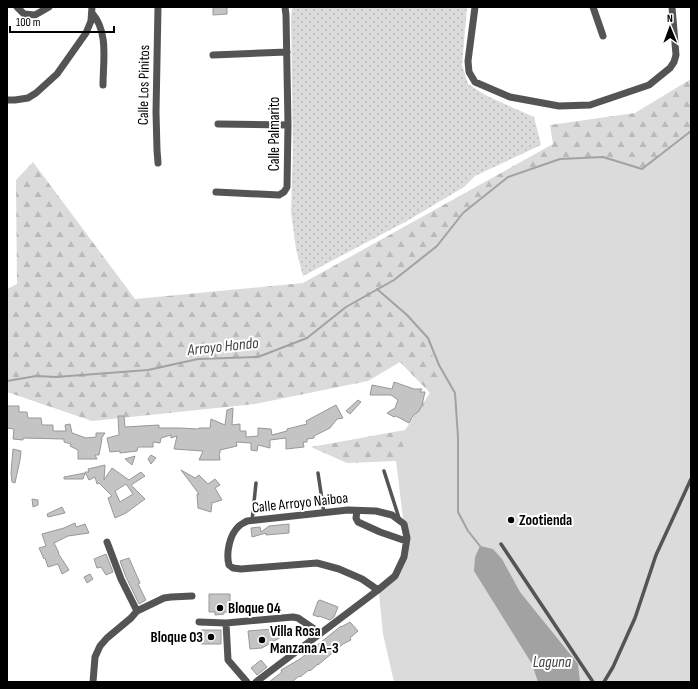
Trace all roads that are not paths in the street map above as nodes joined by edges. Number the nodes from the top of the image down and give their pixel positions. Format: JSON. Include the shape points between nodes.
{"nodes":[{"id":1,"x":17,"y":7,"type":"edge"},
{"id":2,"x":49,"y":7,"type":"edge"},
{"id":3,"x":158,"y":7,"type":"edge"},
{"id":4,"x":285,"y":7,"type":"edge"},
{"id":5,"x":475,"y":7,"type":"edge"},
{"id":6,"x":593,"y":7,"type":"edge"},
{"id":7,"x":672,"y":7,"type":"edge"},
{"id":8,"x":92,"y":10,"type":"edge"},
{"id":9,"x":603,"y":36,"type":"dead end"},
{"id":10,"x":286,"y":52,"type":"junction"},
{"id":11,"x":213,"y":55,"type":"dead end"},
{"id":12,"x":104,"y":85,"type":"dead end"},
{"id":13,"x":7,"y":100,"type":"edge"},
{"id":14,"x":218,"y":124,"type":"dead end"},
{"id":15,"x":288,"y":125,"type":"junction"},
{"id":16,"x":158,"y":163,"type":"dead end"},
{"id":17,"x":216,"y":192,"type":"dead end"},
{"id":18,"x":384,"y":471,"type":"dead end"},
{"id":19,"x":318,"y":473,"type":"dead end"},
{"id":20,"x":691,"y":479,"type":"edge"},
{"id":21,"x":256,"y":483,"type":"dead end"},
{"id":22,"x":357,"y":510,"type":"junction"},
{"id":23,"x":324,"y":513,"type":"junction"},
{"id":24,"x":252,"y":520,"type":"junction"},
{"id":25,"x":402,"y":522,"type":"junction"},
{"id":26,"x":406,"y":541,"type":"junction"},
{"id":27,"x":107,"y":542,"type":"dead end"},
{"id":28,"x":501,"y":544,"type":"dead end"},
{"id":29,"x":378,"y":590,"type":"junction"},
{"id":30,"x":192,"y":596,"type":"dead end"},
{"id":31,"x":137,"y":611,"type":"junction"},
{"id":32,"x":199,"y":622,"type":"dead end"},
{"id":33,"x":226,"y":623,"type":"junction"},
{"id":34,"x":320,"y":633,"type":"junction"},
{"id":35,"x":93,"y":682,"type":"edge"},
{"id":36,"x":247,"y":682,"type":"edge"},
{"id":37,"x":256,"y":682,"type":"edge"},
{"id":38,"x":592,"y":682,"type":"edge"},
{"id":39,"x":604,"y":682,"type":"edge"}],
"edges":[{"from":1,"to":2,"type":"street","via":[[24,14],[35,15]]},
{"from":3,"to":16,"type":"street","name":"Calle Los Pinitos"},
{"from":4,"to":10,"type":"street","name":"Calle Palmarito"},
{"from":5,"to":7,"type":"street","via":[[468,61],[469,72],[475,82],[510,96],[559,106],[590,105],[650,85],[670,68],[676,55]]},
{"from":6,"to":9,"type":"street"},
{"from":8,"to":12,"type":"street","via":[[101,27],[103,38]]},
{"from":8,"to":13,"type":"street","via":[[86,33],[57,74],[28,98]]},
{"from":10,"to":11,"type":"street"},
{"from":10,"to":15,"type":"street","name":"Calle Palmarito"},
{"from":14,"to":15,"type":"street"},
{"from":15,"to":17,"type":"street","name":"Calle Palmarito","via":[[287,187],[284,192],[279,195]]},
{"from":18,"to":25,"type":"lane"},
{"from":19,"to":23,"type":"lane"},
{"from":20,"to":39,"type":"lane","via":[[656,555],[635,618]]},
{"from":21,"to":24,"type":"lane"},
{"from":22,"to":23,"type":"street","name":"Calle Arroyo Naiboa"},
{"from":22,"to":25,"type":"street","name":"Calle Arroyo Naiboa","via":[[392,515]]},
{"from":22,"to":26,"type":"street","via":[[358,522]]},
{"from":23,"to":24,"type":"street","name":"Calle Arroyo Naiboa"},
{"from":24,"to":29,"type":"street","name":"Calle Arroyo Naiboa","via":[[238,526],[232,534],[227,558],[229,566],[241,569],[317,563],[362,579]]},
{"from":25,"to":26,"type":"street"},
{"from":26,"to":29,"type":"street","via":[[404,557],[395,576]]},
{"from":27,"to":31,"type":"street","via":[[120,578]]},
{"from":28,"to":38,"type":"lane"},
{"from":29,"to":34,"type":"street"},
{"from":30,"to":31,"type":"street","via":[[164,598]]},
{"from":31,"to":35,"type":"street","via":[[100,646],[95,657]]},
{"from":32,"to":33,"type":"street"},
{"from":33,"to":34,"type":"street","via":[[288,616],[298,618]]},
{"from":33,"to":36,"type":"street","via":[[228,660]]},
{"from":34,"to":37,"type":"street"}]}
